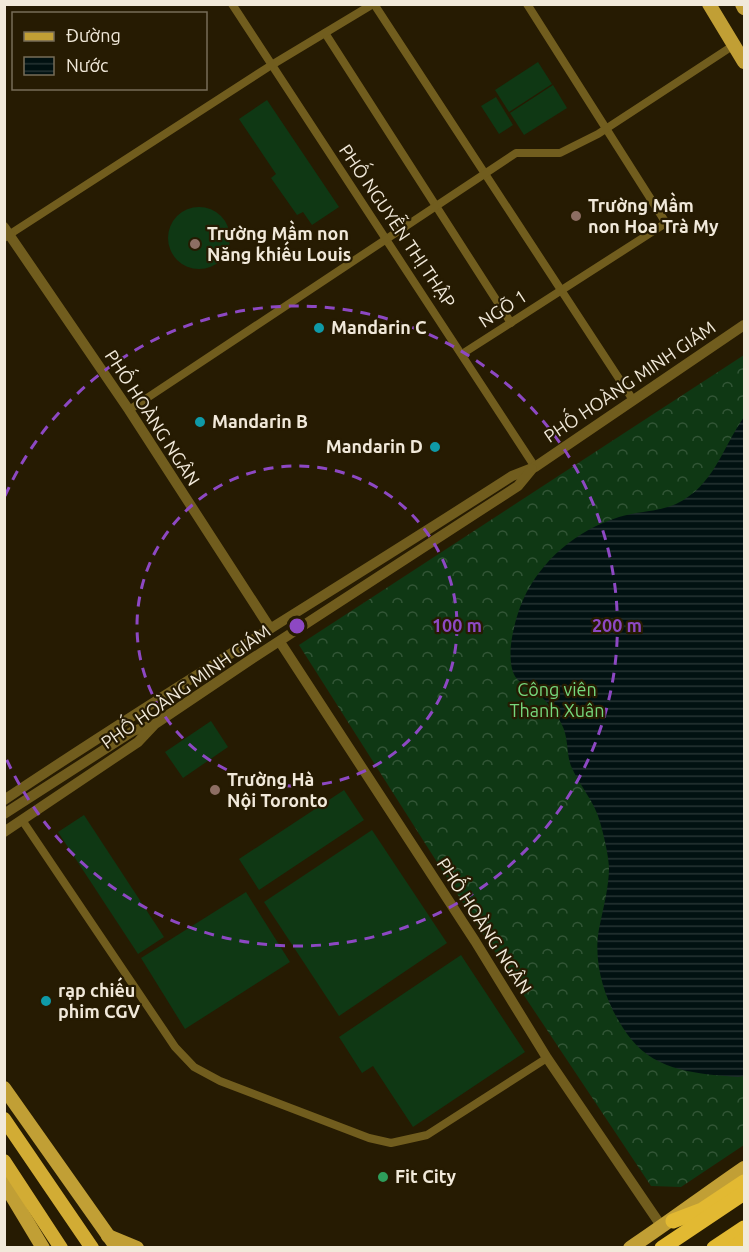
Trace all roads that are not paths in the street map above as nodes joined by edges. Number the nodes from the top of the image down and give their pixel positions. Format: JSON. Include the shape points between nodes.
{"nodes":[{"id":1,"x":232,"y":4,"type":"edge"},
{"id":2,"x":373,"y":4,"type":"edge"},
{"id":3,"x":527,"y":4,"type":"edge"},
{"id":4,"x":709,"y":4,"type":"edge"},
{"id":5,"x":325,"y":33,"type":"junction"},
{"id":6,"x":734,"y":45,"type":"junction"},
{"id":7,"x":744,"y":62,"type":"edge"},
{"id":8,"x":270,"y":66,"type":"junction"},
{"id":9,"x":607,"y":128,"type":"junction"},
{"id":10,"x":484,"y":174,"type":"junction"},
{"id":11,"x":434,"y":206,"type":"junction"},
{"id":12,"x":6,"y":233,"type":"edge"},
{"id":13,"x":386,"y":237,"type":"junction"},
{"id":14,"x":561,"y":290,"type":"junction"},
{"id":15,"x":511,"y":323,"type":"junction"},
{"id":16,"x":744,"y":325,"type":"edge"},
{"id":17,"x":462,"y":354,"type":"junction"},
{"id":18,"x":633,"y":400,"type":"junction"},
{"id":19,"x":129,"y":410,"type":"junction"},
{"id":20,"x":535,"y":467,"type":"junction"},
{"id":21,"x":270,"y":628,"type":"junction"},
{"id":22,"x":279,"y":642,"type":"junction"},
{"id":23,"x":143,"y":711,"type":"junction"},
{"id":24,"x":155,"y":724,"type":"junction"},
{"id":25,"x":133,"y":731,"type":"junction"},
{"id":26,"x":4,"y":800,"type":"edge"},
{"id":27,"x":4,"y":814,"type":"edge"},
{"id":28,"x":22,"y":819,"type":"junction"},
{"id":29,"x":4,"y":832,"type":"edge"},
{"id":30,"x":547,"y":1058,"type":"junction"},
{"id":31,"x":4,"y":1088,"type":"edge"},
{"id":32,"x":4,"y":1119,"type":"edge"},
{"id":33,"x":4,"y":1161,"type":"edge"},
{"id":34,"x":744,"y":1168,"type":"edge"},
{"id":35,"x":744,"y":1182,"type":"edge"},
{"id":36,"x":4,"y":1183,"type":"edge"},
{"id":37,"x":744,"y":1193,"type":"edge"},
{"id":38,"x":667,"y":1224,"type":"junction"},
{"id":39,"x":744,"y":1228,"type":"edge"},
{"id":40,"x":106,"y":1236,"type":"junction"},
{"id":41,"x":744,"y":1240,"type":"edge"},
{"id":42,"x":43,"y":1248,"type":"edge"},
{"id":43,"x":61,"y":1248,"type":"edge"},
{"id":44,"x":92,"y":1248,"type":"edge"},
{"id":45,"x":117,"y":1248,"type":"edge"},
{"id":46,"x":137,"y":1248,"type":"edge"},
{"id":47,"x":630,"y":1248,"type":"edge"},
{"id":48,"x":662,"y":1248,"type":"edge"},
{"id":49,"x":714,"y":1248,"type":"edge"},
{"id":50,"x":734,"y":1248,"type":"edge"}],
"edges":[{"from":1,"to":8,"type":"street","name":"PHỐ NGUYỄN THỊ THẬP"},
{"from":2,"to":5,"type":"street"},
{"from":2,"to":10,"type":"street"},
{"from":3,"to":9,"type":"street"},
{"from":4,"to":6,"type":"main road"},
{"from":5,"to":8,"type":"street"},
{"from":5,"to":11,"type":"street"},
{"from":6,"to":7,"type":"main road"},
{"from":6,"to":9,"type":"street"},
{"from":8,"to":12,"type":"street"},
{"from":8,"to":13,"type":"street","name":"PHỐ NGUYỄN THỊ THẬP"},
{"from":9,"to":10,"type":"street","via":[[560,153],[520,152]]},
{"from":9,"to":14,"type":"street","name":"NGÕ 1","via":[[666,223]]},
{"from":10,"to":11,"type":"street"},
{"from":10,"to":14,"type":"street"},
{"from":11,"to":13,"type":"street"},
{"from":11,"to":15,"type":"street"},
{"from":12,"to":19,"type":"street","name":"PHỐ HOÀNG NGÂN"},
{"from":13,"to":17,"type":"street","name":"PHỐ NGUYỄN THỊ THẬP"},
{"from":13,"to":19,"type":"street"},
{"from":14,"to":15,"type":"street","name":"NGÕ 1"},
{"from":14,"to":18,"type":"street"},
{"from":15,"to":17,"type":"street","name":"NGÕ 1"},
{"from":16,"to":18,"type":"street","name":"PHỐ HOÀNG MINH GIÁM"},
{"from":17,"to":20,"type":"street","name":"PHỐ NGUYỄN THỊ THẬP"},
{"from":18,"to":20,"type":"street","name":"PHỐ HOÀNG MINH GIÁM"},
{"from":19,"to":21,"type":"street","name":"PHỐ HOÀNG NGÂN"},
{"from":20,"to":21,"type":"street","name":"PHỐ HOÀNG MINH GIÁM","via":[[512,476]]},
{"from":20,"to":22,"type":"street","name":"PHỐ HOÀNG MINH GIÁM","via":[[518,486]]},
{"from":21,"to":23,"type":"street","name":"PHỐ HOÀNG MINH GIÁM"},
{"from":22,"to":24,"type":"street","name":"PHỐ HOÀNG MINH GIÁM"},
{"from":22,"to":30,"type":"street","name":"PHỐ HOÀNG NGÂN"},
{"from":23,"to":25,"type":"street"},
{"from":23,"to":26,"type":"street","name":"PHỐ HOÀNG MINH GIÁM","via":[[126,718]]},
{"from":24,"to":25,"type":"street"},
{"from":24,"to":28,"type":"street","name":"PHỐ HOÀNG MINH GIÁM","via":[[138,742]]},
{"from":25,"to":27,"type":"street"},
{"from":28,"to":29,"type":"street","name":"PHỐ HOÀNG MINH GIÁM"},
{"from":28,"to":30,"type":"street","via":[[175,1047],[194,1067],[212,1078],[369,1138],[400,1142],[427,1135]]},
{"from":30,"to":38,"type":"street","name":"PHỐ HOÀNG NGÂN"},
{"from":31,"to":40,"type":"main road"},
{"from":32,"to":44,"type":"highway"},
{"from":33,"to":43,"type":"highway"},
{"from":34,"to":38,"type":"main road"},
{"from":35,"to":38,"type":"highway","via":[[702,1210]]},
{"from":36,"to":42,"type":"main road"},
{"from":37,"to":48,"type":"highway"},
{"from":38,"to":47,"type":"main road"},
{"from":39,"to":49,"type":"highway"},
{"from":40,"to":45,"type":"main road"},
{"from":40,"to":46,"type":"main road"},
{"from":41,"to":50,"type":"highway"}]}
